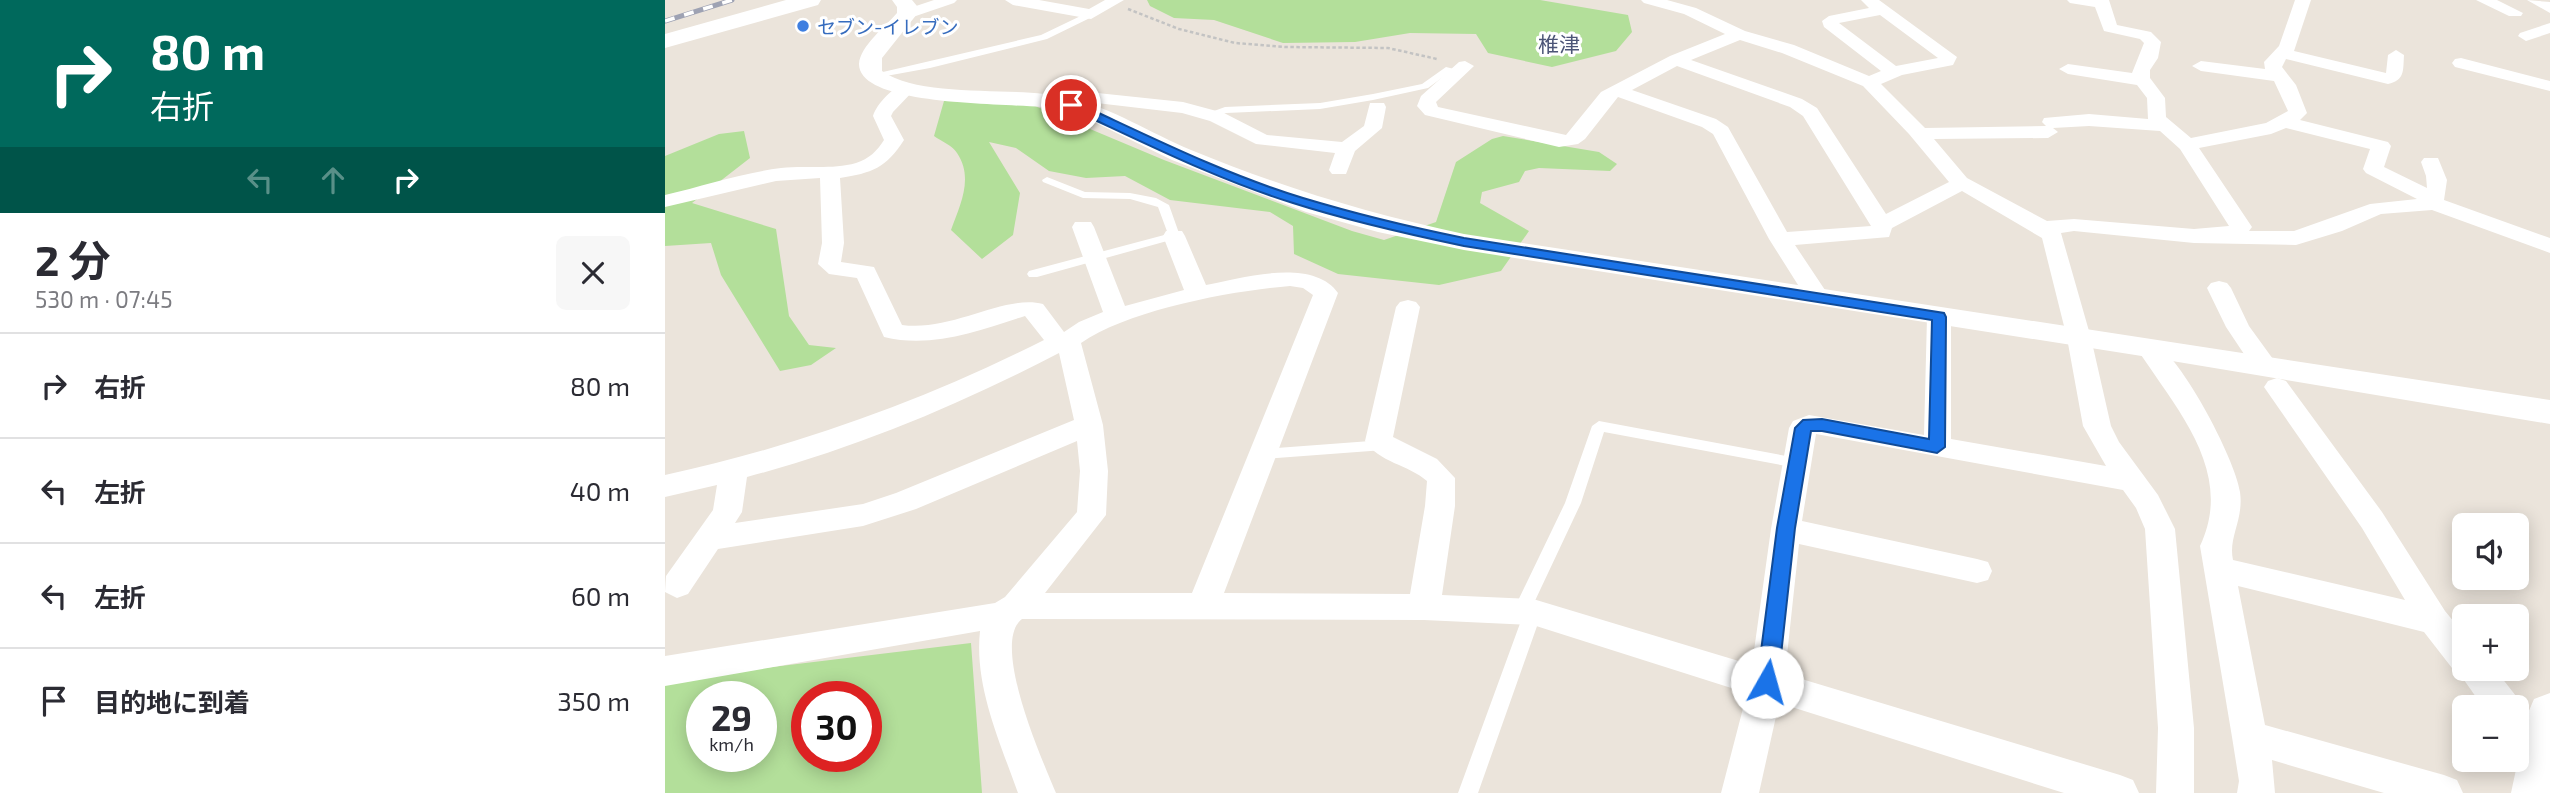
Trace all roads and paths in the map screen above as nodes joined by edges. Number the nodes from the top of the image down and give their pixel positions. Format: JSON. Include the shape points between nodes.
{"nodes":[{"id":1,"x":810,"y":0,"type":"edge"},
{"id":2,"x":949,"y":0,"type":"edge"},
{"id":3,"x":1013,"y":0,"type":"edge"},
{"id":4,"x":1650,"y":0,"type":"edge"},
{"id":5,"x":2075,"y":0,"type":"edge"},
{"id":6,"x":2303,"y":0,"type":"edge"},
{"id":7,"x":2484,"y":0,"type":"edge"},
{"id":8,"x":2535,"y":0,"type":"edge"},
{"id":9,"x":2101,"y":1,"type":"edge"},
{"id":10,"x":1876,"y":5,"type":"edge"},
{"id":11,"x":905,"y":7,"type":"edge"},
{"id":12,"x":1103,"y":7,"type":"edge"},
{"id":13,"x":2550,"y":8,"type":"edge"},
{"id":14,"x":2515,"y":13,"type":"dead end"},
{"id":15,"x":2549,"y":29,"type":"edge"},
{"id":16,"x":1739,"y":34,"type":"junction"},
{"id":17,"x":2526,"y":36,"type":"dead end"},
{"id":18,"x":665,"y":41,"type":"edge"},
{"id":19,"x":1418,"y":51,"type":"dead end"},
{"id":20,"x":2282,"y":53,"type":"junction"},
{"id":21,"x":2396,"y":55,"type":"dead end"},
{"id":22,"x":1676,"y":60,"type":"junction"},
{"id":23,"x":2461,"y":63,"type":"dead end"},
{"id":24,"x":2201,"y":66,"type":"dead end"},
{"id":25,"x":1457,"y":68,"type":"joint"},
{"id":26,"x":2068,"y":69,"type":"dead end"},
{"id":27,"x":1893,"y":72,"type":"junction"},
{"id":28,"x":875,"y":75,"type":"junction"},
{"id":29,"x":2279,"y":76,"type":"junction"},
{"id":30,"x":2142,"y":80,"type":"junction"},
{"id":31,"x":1869,"y":82,"type":"junction"},
{"id":32,"x":2550,"y":86,"type":"edge"},
{"id":33,"x":907,"y":88,"type":"junction"},
{"id":34,"x":1618,"y":90,"type":"junction"},
{"id":35,"x":1048,"y":100,"type":"junction"},
{"id":36,"x":1377,"y":107,"type":"dead end"},
{"id":37,"x":1208,"y":115,"type":"junction"},
{"id":38,"x":2286,"y":121,"type":"junction"},
{"id":39,"x":2164,"y":126,"type":"junction"},
{"id":40,"x":1919,"y":134,"type":"junction"},
{"id":41,"x":2187,"y":145,"type":"junction"},
{"id":42,"x":1346,"y":148,"type":"junction"},
{"id":43,"x":2431,"y":162,"type":"dead end"},
{"id":44,"x":1339,"y":170,"type":"dead end"},
{"id":45,"x":830,"y":174,"type":"junction"},
{"id":46,"x":1047,"y":180,"type":"dead end"},
{"id":47,"x":1963,"y":185,"type":"junction"},
{"id":48,"x":665,"y":201,"type":"edge"},
{"id":49,"x":2434,"y":201,"type":"junction"},
{"id":50,"x":1882,"y":225,"type":"junction"},
{"id":51,"x":1083,"y":227,"type":"dead end"},
{"id":52,"x":2043,"y":228,"type":"junction"},
{"id":53,"x":1174,"y":236,"type":"junction"},
{"id":54,"x":2214,"y":236,"type":"junction"},
{"id":55,"x":1780,"y":239,"type":"junction"},
{"id":56,"x":2550,"y":246,"type":"edge"},
{"id":57,"x":1095,"y":257,"type":"junction"},
{"id":58,"x":1033,"y":274,"type":"dead end"},
{"id":59,"x":2219,"y":288,"type":"dead end"},
{"id":60,"x":1198,"y":295,"type":"junction"},
{"id":61,"x":1817,"y":296,"type":"junction"},
{"id":62,"x":1408,"y":307,"type":"dead end"},
{"id":63,"x":1117,"y":317,"type":"junction"},
{"id":64,"x":1939,"y":317,"type":"junction"},
{"id":65,"x":2079,"y":338,"type":"junction"},
{"id":66,"x":1063,"y":342,"type":"junction"},
{"id":67,"x":2148,"y":347,"type":"junction"},
{"id":68,"x":2271,"y":376,"type":"junction"},
{"id":69,"x":2550,"y":412,"type":"edge"},
{"id":70,"x":1089,"y":425,"type":"junction"},
{"id":71,"x":1384,"y":445,"type":"junction"},
{"id":72,"x":1937,"y":447,"type":"junction"},
{"id":73,"x":1262,"y":454,"type":"junction"},
{"id":74,"x":1797,"y":463,"type":"junction"},
{"id":75,"x":734,"y":471,"type":"junction"},
{"id":76,"x":2132,"y":481,"type":"junction"},
{"id":77,"x":665,"y":486,"type":"edge"},
{"id":78,"x":1786,"y":528,"type":"junction"},
{"id":79,"x":709,"y":538,"type":"junction"},
{"id":80,"x":2219,"y":569,"type":"junction"},
{"id":81,"x":1977,"y":571,"type":"dead end"},
{"id":82,"x":677,"y":585,"type":"dead end"},
{"id":83,"x":1203,"y":606,"type":"junction"},
{"id":84,"x":1424,"y":607,"type":"junction"},
{"id":85,"x":1009,"y":611,"type":"junction"},
{"id":86,"x":1527,"y":612,"type":"junction"},
{"id":87,"x":2434,"y":621,"type":"junction"},
{"id":88,"x":2452,"y":643,"type":"edge"},
{"id":89,"x":665,"y":671,"type":"edge"},
{"id":90,"x":2483,"y":681,"type":"edge"},
{"id":91,"x":1767,"y":682,"type":"junction"},
{"id":92,"x":2494,"y":695,"type":"edge"},
{"id":93,"x":2250,"y":737,"type":"junction"},
{"id":94,"x":1037,"y":793,"type":"edge"},
{"id":95,"x":1468,"y":793,"type":"edge"},
{"id":96,"x":1740,"y":793,"type":"edge"},
{"id":97,"x":2120,"y":793,"type":"edge"},
{"id":98,"x":2175,"y":793,"type":"edge"},
{"id":99,"x":2256,"y":793,"type":"edge"},
{"id":100,"x":2444,"y":793,"type":"edge"}],
"edges":[{"from":1,"to":18,"type":"main road"},
{"from":2,"to":11,"type":"street"},
{"from":3,"to":12,"type":"street"},
{"from":4,"to":16,"type":"street","via":[[1690,11]]},
{"from":5,"to":9,"type":"street"},
{"from":6,"to":20,"type":"street"},
{"from":7,"to":14,"type":"street"},
{"from":8,"to":13,"type":"street"},
{"from":9,"to":30,"type":"street","via":[[2110,28],[2145,35],[2153,42],[2141,70]]},
{"from":10,"to":27,"type":"street","via":[[1830,24]]},
{"from":10,"to":27,"type":"street","via":[[1948,57],[1947,61]]},
{"from":11,"to":28,"type":"street","via":[[872,55]]},
{"from":12,"to":19,"type":"path","via":[[1140,11],[1161,23],[1235,43]]},
{"from":12,"to":28,"type":"lane","via":[[1044,37]]},
{"from":15,"to":17,"type":"street"},
{"from":16,"to":22,"type":"street"},
{"from":16,"to":31,"type":"street"},
{"from":20,"to":21,"type":"street","via":[[2388,79],[2394,77]]},
{"from":20,"to":29,"type":"street","via":[[2273,62]]},
{"from":22,"to":34,"type":"street"},
{"from":22,"to":50,"type":"street","via":[[1809,111]]},
{"from":23,"to":32,"type":"street"},
{"from":24,"to":29,"type":"street"},
{"from":25,"to":34,"type":"street","via":[[1427,100],[1432,111],[1559,141],[1578,135],[1607,96]]},
{"from":25,"to":37,"type":"lane","via":[[1425,86],[1373,97]]},
{"from":26,"to":30,"type":"street"},
{"from":27,"to":31,"type":"street"},
{"from":28,"to":33,"type":"street"},
{"from":29,"to":38,"type":"street","via":[[2297,106],[2298,113]]},
{"from":30,"to":39,"type":"street","via":[[2156,98],[2154,113]]},
{"from":31,"to":40,"type":"street"},
{"from":33,"to":35,"type":"street"},
{"from":33,"to":45,"type":"street","via":[[881,116],[894,140],[883,155],[855,169]]},
{"from":34,"to":55,"type":"street","via":[[1721,131]]},
{"from":35,"to":37,"type":"street","via":[[1088,97]]},
{"from":35,"to":61,"type":"street","via":[[1071,105],[1296,200],[1399,229]]},
{"from":36,"to":42,"type":"street","via":[[1373,128]]},
{"from":37,"to":42,"type":"street","via":[[1263,141]]},
{"from":38,"to":41,"type":"street"},
{"from":38,"to":49,"type":"street","via":[[2381,146],[2374,169]]},
{"from":39,"to":40,"type":"street","via":[[2089,120],[2050,127]]},
{"from":39,"to":41,"type":"street"},
{"from":40,"to":47,"type":"street"},
{"from":41,"to":54,"type":"street","via":[[2241,227]]},
{"from":42,"to":44,"type":"street"},
{"from":43,"to":49,"type":"street","via":[[2438,175]]},
{"from":45,"to":48,"type":"street","via":[[780,174]]},
{"from":45,"to":66,"type":"street","via":[[833,243],[829,264],[866,272],[893,331],[935,332],[1024,308],[1035,309]]},
{"from":46,"to":53,"type":"lane","via":[[1083,195],[1152,200],[1163,205]]},
{"from":47,"to":50,"type":"street"},
{"from":47,"to":52,"type":"street"},
{"from":49,"to":54,"type":"street","via":[[2377,208],[2295,238]]},
{"from":49,"to":56,"type":"street"},
{"from":50,"to":55,"type":"street","via":[[1881,232]]},
{"from":51,"to":57,"type":"street"},
{"from":52,"to":54,"type":"street","via":[[2100,226]]},
{"from":52,"to":65,"type":"street","via":[[2052,235]]},
{"from":53,"to":57,"type":"lane"},
{"from":53,"to":60,"type":"street"},
{"from":55,"to":61,"type":"street"},
{"from":57,"to":58,"type":"lane"},
{"from":57,"to":63,"type":"street"},
{"from":59,"to":68,"type":"street"},
{"from":60,"to":63,"type":"street"},
{"from":60,"to":73,"type":"street","via":[[1270,282],[1307,281],[1325,293]]},
{"from":61,"to":64,"type":"street"},
{"from":62,"to":71,"type":"street","via":[[1380,430],[1379,441]]},
{"from":63,"to":66,"type":"street"},
{"from":64,"to":65,"type":"street"},
{"from":64,"to":72,"type":"street"},
{"from":65,"to":67,"type":"street"},
{"from":65,"to":76,"type":"street","via":[[2097,426]]},
{"from":66,"to":70,"type":"street"},
{"from":66,"to":75,"type":"street","via":[[880,426]]},
{"from":67,"to":68,"type":"street"},
{"from":67,"to":80,"type":"street","via":[[2197,418],[2225,476],[2226,517],[2215,546]]},
{"from":68,"to":69,"type":"street"},
{"from":68,"to":87,"type":"street","via":[[2372,520]]},
{"from":70,"to":79,"type":"street","via":[[863,515]]},
{"from":70,"to":85,"type":"street","via":[[1094,471],[1091,515]]},
{"from":71,"to":73,"type":"lane"},
{"from":71,"to":84,"type":"street","via":[[1432,466],[1441,478]]},
{"from":72,"to":74,"type":"street","via":[[1809,424],[1803,428]]},
{"from":72,"to":76,"type":"street"},
{"from":73,"to":83,"type":"street"},
{"from":74,"to":78,"type":"street"},
{"from":74,"to":86,"type":"lane","via":[[1599,426],[1573,503]]},
{"from":75,"to":77,"type":"street"},
{"from":75,"to":79,"type":"street","via":[[727,512]]},
{"from":76,"to":98,"type":"street","via":[[2160,529],[2176,728]]},
{"from":78,"to":81,"type":"street"},
{"from":78,"to":91,"type":"street"},
{"from":79,"to":82,"type":"street"},
{"from":80,"to":87,"type":"street"},
{"from":80,"to":93,"type":"street"},
{"from":83,"to":84,"type":"street"},
{"from":83,"to":85,"type":"street"},
{"from":84,"to":86,"type":"street"},
{"from":85,"to":89,"type":"street"},
{"from":85,"to":94,"type":"street","via":[[994,640],[999,685]]},
{"from":86,"to":91,"type":"street"},
{"from":86,"to":95,"type":"lane"},
{"from":87,"to":88,"type":"street"},
{"from":90,"to":92,"type":"street"},
{"from":91,"to":96,"type":"street"},
{"from":91,"to":97,"type":"street"},
{"from":93,"to":99,"type":"street"},
{"from":93,"to":100,"type":"street"}]}
